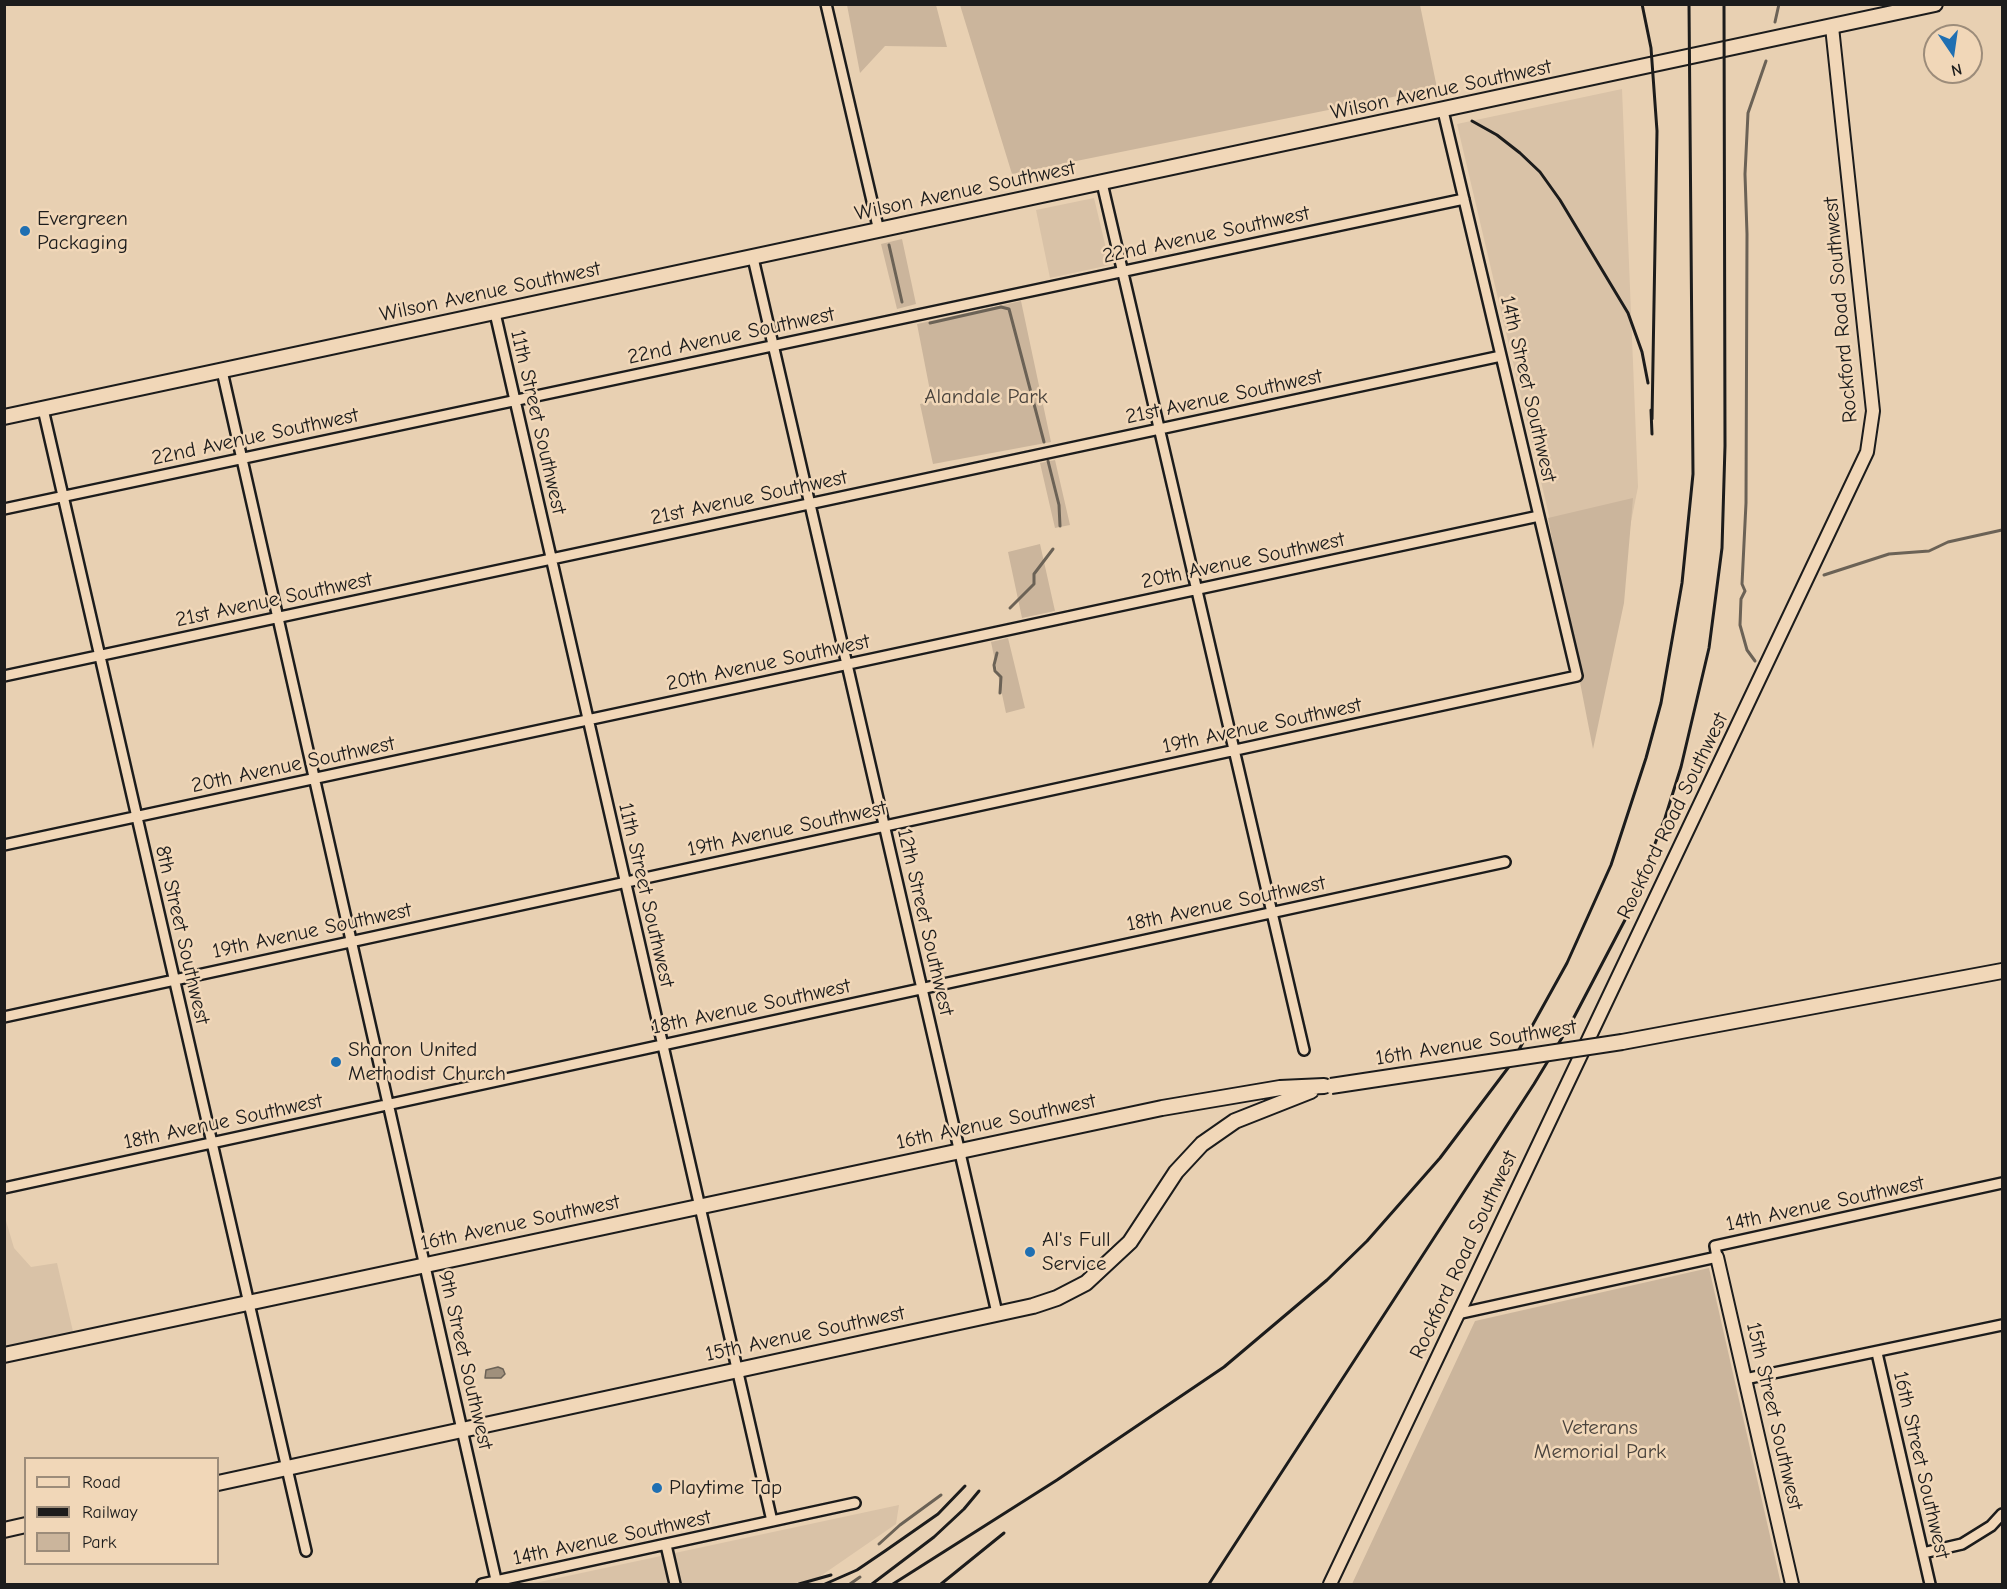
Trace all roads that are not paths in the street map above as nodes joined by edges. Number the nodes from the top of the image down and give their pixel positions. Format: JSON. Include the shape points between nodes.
{"nodes":[{"id":1,"x":826,"y":4,"type":"edge"},
{"id":2,"x":1935,"y":4,"type":"edge"},
{"id":3,"x":1832,"y":27,"type":"junction"},
{"id":4,"x":1443,"y":111,"type":"junction"},
{"id":5,"x":1102,"y":183,"type":"junction"},
{"id":6,"x":1464,"y":199,"type":"junction"},
{"id":7,"x":879,"y":231,"type":"junction"},
{"id":8,"x":753,"y":258,"type":"junction"},
{"id":9,"x":1123,"y":271,"type":"junction"},
{"id":10,"x":495,"y":313,"type":"junction"},
{"id":11,"x":773,"y":345,"type":"junction"},
{"id":12,"x":1501,"y":356,"type":"junction"},
{"id":13,"x":222,"y":371,"type":"junction"},
{"id":14,"x":515,"y":400,"type":"junction"},
{"id":15,"x":43,"y":409,"type":"junction"},
{"id":16,"x":4,"y":417,"type":"edge"},
{"id":17,"x":1159,"y":429,"type":"junction"},
{"id":18,"x":242,"y":458,"type":"junction"},
{"id":19,"x":63,"y":496,"type":"junction"},
{"id":20,"x":810,"y":504,"type":"junction"},
{"id":21,"x":4,"y":509,"type":"edge"},
{"id":22,"x":1539,"y":516,"type":"junction"},
{"id":23,"x":551,"y":559,"type":"junction"},
{"id":24,"x":1197,"y":590,"type":"junction"},
{"id":25,"x":278,"y":618,"type":"junction"},
{"id":26,"x":100,"y":656,"type":"junction"},
{"id":27,"x":847,"y":664,"type":"junction"},
{"id":28,"x":4,"y":676,"type":"edge"},
{"id":29,"x":1577,"y":676,"type":"joint"},
{"id":30,"x":588,"y":720,"type":"junction"},
{"id":31,"x":1234,"y":750,"type":"junction"},
{"id":32,"x":314,"y":778,"type":"junction"},
{"id":33,"x":136,"y":817,"type":"junction"},
{"id":34,"x":884,"y":826,"type":"junction"},
{"id":35,"x":4,"y":845,"type":"edge"},
{"id":36,"x":1505,"y":862,"type":"dead end"},
{"id":37,"x":625,"y":882,"type":"junction"},
{"id":38,"x":1272,"y":913,"type":"junction"},
{"id":39,"x":351,"y":941,"type":"junction"},
{"id":40,"x":2002,"y":971,"type":"edge"},
{"id":41,"x":174,"y":980,"type":"junction"},
{"id":42,"x":922,"y":989,"type":"junction"},
{"id":43,"x":4,"y":1017,"type":"edge"},
{"id":44,"x":662,"y":1045,"type":"junction"},
{"id":45,"x":1304,"y":1050,"type":"dead end"},
{"id":46,"x":1328,"y":1086,"type":"junction"},
{"id":47,"x":388,"y":1104,"type":"junction"},
{"id":48,"x":211,"y":1143,"type":"junction"},
{"id":49,"x":959,"y":1151,"type":"junction"},
{"id":50,"x":2002,"y":1183,"type":"edge"},
{"id":51,"x":4,"y":1188,"type":"edge"},
{"id":52,"x":699,"y":1207,"type":"junction"},
{"id":53,"x":1717,"y":1257,"type":"junction"},
{"id":54,"x":425,"y":1265,"type":"junction"},
{"id":55,"x":248,"y":1303,"type":"junction"},
{"id":56,"x":997,"y":1313,"type":"junction"},
{"id":57,"x":1457,"y":1314,"type":"junction"},
{"id":58,"x":2002,"y":1325,"type":"edge"},
{"id":59,"x":1877,"y":1353,"type":"junction"},
{"id":60,"x":4,"y":1355,"type":"edge"},
{"id":61,"x":736,"y":1371,"type":"junction"},
{"id":62,"x":1745,"y":1379,"type":"junction"},
{"id":63,"x":462,"y":1430,"type":"junction"},
{"id":64,"x":286,"y":1468,"type":"junction"},
{"id":65,"x":219,"y":1483,"type":"edge"},
{"id":66,"x":855,"y":1503,"type":"dead end"},
{"id":67,"x":2002,"y":1514,"type":"edge"},
{"id":68,"x":772,"y":1521,"type":"junction"},
{"id":69,"x":24,"y":1525,"type":"edge"},
{"id":70,"x":4,"y":1530,"type":"edge"},
{"id":71,"x":666,"y":1545,"type":"junction"},
{"id":72,"x":306,"y":1551,"type":"dead end"},
{"id":73,"x":1923,"y":1553,"type":"junction"},
{"id":74,"x":497,"y":1583,"type":"edge"},
{"id":75,"x":482,"y":1584,"type":"edge"},
{"id":76,"x":675,"y":1584,"type":"edge"},
{"id":77,"x":1330,"y":1584,"type":"edge"},
{"id":78,"x":1792,"y":1584,"type":"edge"},
{"id":79,"x":1930,"y":1584,"type":"edge"}],
"edges":[{"from":1,"to":7,"type":"street"},
{"from":2,"to":3,"type":"main road","name":"Wilson Avenue Southwest"},
{"from":3,"to":4,"type":"main road","name":"Wilson Avenue Southwest"},
{"from":3,"to":57,"type":"street","name":"Rockford Road Southwest","via":[[1873,411],[1867,452]]},
{"from":4,"to":5,"type":"main road","name":"Wilson Avenue Southwest"},
{"from":4,"to":6,"type":"street","name":"14th Street Southwest"},
{"from":5,"to":7,"type":"main road","name":"Wilson Avenue Southwest"},
{"from":5,"to":9,"type":"street"},
{"from":6,"to":9,"type":"street","name":"22nd Avenue Southwest"},
{"from":6,"to":12,"type":"street","name":"14th Street Southwest"},
{"from":7,"to":8,"type":"main road","name":"Wilson Avenue Southwest"},
{"from":8,"to":10,"type":"main road","name":"Wilson Avenue Southwest"},
{"from":8,"to":11,"type":"street","name":"12th Street Southwest"},
{"from":9,"to":11,"type":"street","name":"22nd Avenue Southwest"},
{"from":9,"to":17,"type":"street"},
{"from":10,"to":13,"type":"main road","name":"Wilson Avenue Southwest"},
{"from":10,"to":14,"type":"street","name":"11th Street Southwest"},
{"from":11,"to":14,"type":"street","name":"22nd Avenue Southwest"},
{"from":11,"to":20,"type":"street","name":"12th Street Southwest"},
{"from":12,"to":17,"type":"street","name":"21st Avenue Southwest"},
{"from":12,"to":22,"type":"street","name":"14th Street Southwest"},
{"from":13,"to":15,"type":"main road","name":"Wilson Avenue Southwest"},
{"from":13,"to":18,"type":"street","name":"9th Street Southwest"},
{"from":14,"to":18,"type":"street","name":"22nd Avenue Southwest"},
{"from":14,"to":23,"type":"street","name":"11th Street Southwest"},
{"from":15,"to":16,"type":"main road","name":"Wilson Avenue Southwest"},
{"from":15,"to":19,"type":"street","name":"8th Street Southwest"},
{"from":17,"to":20,"type":"street","name":"21st Avenue Southwest"},
{"from":17,"to":24,"type":"street"},
{"from":18,"to":19,"type":"street","name":"22nd Avenue Southwest"},
{"from":18,"to":25,"type":"street","name":"9th Street Southwest"},
{"from":19,"to":21,"type":"street","name":"22nd Avenue Southwest"},
{"from":19,"to":26,"type":"street","name":"8th Street Southwest"},
{"from":20,"to":23,"type":"street","name":"21st Avenue Southwest"},
{"from":20,"to":27,"type":"street","name":"12th Street Southwest"},
{"from":22,"to":24,"type":"street","name":"20th Avenue Southwest"},
{"from":22,"to":29,"type":"street","name":"14th Street Southwest"},
{"from":23,"to":25,"type":"street","name":"21st Avenue Southwest"},
{"from":23,"to":30,"type":"street","name":"11th Street Southwest"},
{"from":24,"to":27,"type":"street","name":"20th Avenue Southwest"},
{"from":24,"to":31,"type":"street"},
{"from":25,"to":26,"type":"street","name":"21st Avenue Southwest"},
{"from":25,"to":32,"type":"street","name":"9th Street Southwest"},
{"from":26,"to":28,"type":"street","name":"21st Avenue Southwest"},
{"from":26,"to":33,"type":"street","name":"8th Street Southwest"},
{"from":27,"to":30,"type":"street","name":"20th Avenue Southwest"},
{"from":27,"to":34,"type":"street","name":"12th Street Southwest"},
{"from":29,"to":31,"type":"street","name":"19th Avenue Southwest"},
{"from":30,"to":32,"type":"street","name":"20th Avenue Southwest"},
{"from":30,"to":37,"type":"street","name":"11th Street Southwest"},
{"from":31,"to":34,"type":"street","name":"19th Avenue Southwest"},
{"from":31,"to":38,"type":"street"},
{"from":32,"to":33,"type":"street","name":"20th Avenue Southwest"},
{"from":32,"to":39,"type":"street","name":"9th Street Southwest"},
{"from":33,"to":35,"type":"street","name":"20th Avenue Southwest"},
{"from":33,"to":41,"type":"street","name":"8th Street Southwest"},
{"from":34,"to":37,"type":"street","name":"19th Avenue Southwest"},
{"from":34,"to":42,"type":"street","name":"12th Street Southwest"},
{"from":36,"to":38,"type":"street","name":"18th Avenue Southwest"},
{"from":37,"to":39,"type":"street","name":"19th Avenue Southwest"},
{"from":37,"to":44,"type":"street","name":"11th Street Southwest"},
{"from":38,"to":42,"type":"street","name":"18th Avenue Southwest"},
{"from":38,"to":45,"type":"street"},
{"from":39,"to":41,"type":"street","name":"19th Avenue Southwest"},
{"from":39,"to":47,"type":"street","name":"9th Street Southwest"},
{"from":40,"to":46,"type":"main road","name":"16th Avenue Southwest","bridge":true,"via":[[1622,1042]]},
{"from":41,"to":43,"type":"street","name":"19th Avenue Southwest"},
{"from":41,"to":48,"type":"street","name":"8th Street Southwest"},
{"from":42,"to":44,"type":"street","name":"18th Avenue Southwest"},
{"from":42,"to":49,"type":"street","name":"12th Street Southwest"},
{"from":44,"to":47,"type":"street","name":"18th Avenue Southwest"},
{"from":44,"to":52,"type":"street","name":"11th Street Southwest"},
{"from":46,"to":49,"type":"main road","name":"16th Avenue Southwest","via":[[1233,1095]]},
{"from":46,"to":56,"type":"main road","name":"15th Avenue Southwest","via":[[1236,1121],[1202,1144],[1176,1172],[1130,1242],[1086,1283],[1033,1306]]},
{"from":47,"to":48,"type":"street","name":"18th Avenue Southwest"},
{"from":47,"to":54,"type":"street","name":"9th Street Southwest"},
{"from":48,"to":51,"type":"street","name":"18th Avenue Southwest"},
{"from":48,"to":55,"type":"street","name":"8th Street Southwest"},
{"from":49,"to":52,"type":"main road","name":"16th Avenue Southwest"},
{"from":49,"to":56,"type":"street","name":"12th Street Southwest"},
{"from":50,"to":53,"type":"street","name":"14th Avenue Southwest","via":[[1715,1246]]},
{"from":52,"to":54,"type":"main road","name":"16th Avenue Southwest"},
{"from":52,"to":61,"type":"street","name":"11th Street Southwest"},
{"from":53,"to":57,"type":"street","name":"14th Avenue Southwest"},
{"from":53,"to":62,"type":"street","name":"15th Street Southwest"},
{"from":54,"to":55,"type":"main road","name":"16th Avenue Southwest"},
{"from":54,"to":63,"type":"street","name":"9th Street Southwest"},
{"from":55,"to":60,"type":"main road","name":"16th Avenue Southwest"},
{"from":55,"to":64,"type":"street","name":"8th Street Southwest"},
{"from":56,"to":61,"type":"main road","name":"15th Avenue Southwest"},
{"from":57,"to":77,"type":"street","name":"Rockford Road Southwest"},
{"from":58,"to":59,"type":"street"},
{"from":59,"to":62,"type":"street"},
{"from":59,"to":73,"type":"street","name":"16th Street Southwest"},
{"from":61,"to":63,"type":"main road","name":"15th Avenue Southwest"},
{"from":61,"to":68,"type":"street","name":"11th Street Southwest"},
{"from":62,"to":78,"type":"street","name":"15th Street Southwest"},
{"from":63,"to":64,"type":"main road","name":"15th Avenue Southwest"},
{"from":63,"to":74,"type":"street","name":"9th Street Southwest"},
{"from":64,"to":65,"type":"main road","name":"15th Avenue Southwest"},
{"from":64,"to":72,"type":"street","name":"8th Street Southwest"},
{"from":66,"to":68,"type":"street","name":"14th Avenue Southwest"},
{"from":67,"to":73,"type":"street","via":[[1962,1544]]},
{"from":68,"to":71,"type":"street","name":"14th Avenue Southwest"},
{"from":69,"to":70,"type":"main road"},
{"from":71,"to":74,"type":"street","name":"14th Avenue Southwest"},
{"from":71,"to":76,"type":"street"},
{"from":73,"to":79,"type":"street","name":"16th Street Southwest"},
{"from":74,"to":75,"type":"street","name":"14th Avenue Southwest"}]}
